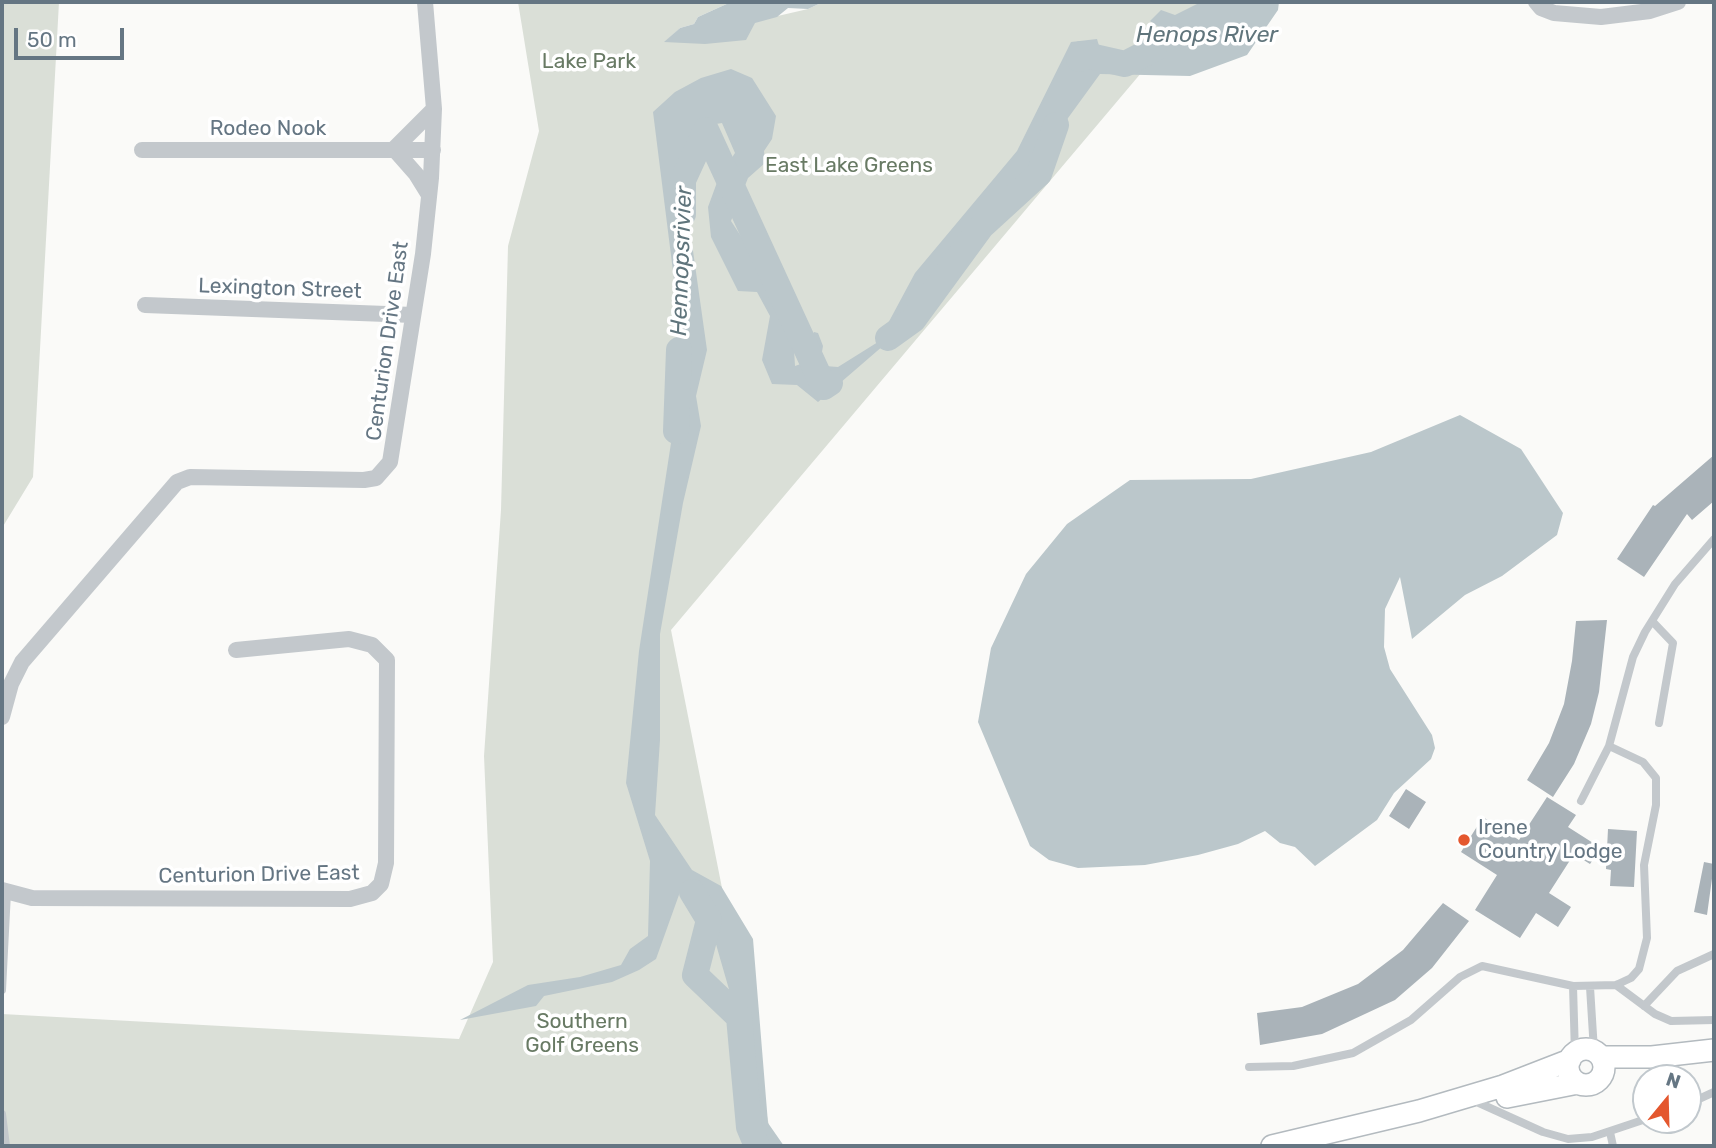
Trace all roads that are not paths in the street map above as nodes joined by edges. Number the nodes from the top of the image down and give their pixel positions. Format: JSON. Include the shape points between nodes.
{"nodes":[{"id":1,"x":425,"y":2,"type":"edge"},
{"id":2,"x":1536,"y":2,"type":"edge"},
{"id":3,"x":1678,"y":2,"type":"edge"},
{"id":4,"x":434,"y":108,"type":"junction"},
{"id":5,"x":394,"y":149,"type":"junction"},
{"id":6,"x":433,"y":149,"type":"junction"},
{"id":7,"x":142,"y":150,"type":"dead end"},
{"id":8,"x":429,"y":195,"type":"junction"},
{"id":9,"x":145,"y":305,"type":"dead end"},
{"id":10,"x":413,"y":315,"type":"junction"},
{"id":11,"x":1714,"y":539,"type":"edge"},
{"id":12,"x":1651,"y":621,"type":"junction"},
{"id":13,"x":236,"y":650,"type":"dead end"},
{"id":14,"x":2,"y":717,"type":"edge"},
{"id":15,"x":1659,"y":723,"type":"dead end"},
{"id":16,"x":1609,"y":746,"type":"junction"},
{"id":17,"x":1581,"y":801,"type":"dead end"},
{"id":18,"x":4,"y":891,"type":"edge"},
{"id":19,"x":1714,"y":954,"type":"edge"},
{"id":20,"x":1616,"y":985,"type":"junction"},
{"id":21,"x":1573,"y":986,"type":"junction"},
{"id":22,"x":1590,"y":987,"type":"junction"},
{"id":23,"x":2,"y":989,"type":"edge"},
{"id":24,"x":1644,"y":1006,"type":"junction"},
{"id":25,"x":1714,"y":1020,"type":"edge"},
{"id":26,"x":1708,"y":1052,"type":"edge"},
{"id":27,"x":1588,"y":1060,"type":"junction"},
{"id":28,"x":1249,"y":1067,"type":"dead end"},
{"id":29,"x":1479,"y":1103,"type":"junction"},
{"id":30,"x":1419,"y":1111,"type":"junction"},
{"id":31,"x":2,"y":1114,"type":"edge"},
{"id":32,"x":1632,"y":1124,"type":"edge"},
{"id":33,"x":1610,"y":1132,"type":"junction"},
{"id":34,"x":6,"y":1146,"type":"edge"},
{"id":35,"x":1272,"y":1146,"type":"edge"},
{"id":36,"x":1614,"y":1146,"type":"edge"}],
"edges":[{"from":1,"to":4,"type":"street","name":"Centurion Drive East"},
{"from":2,"to":3,"type":"street","via":[[1554,13],[1601,17],[1650,12]]},
{"from":4,"to":5,"type":"street"},
{"from":4,"to":6,"type":"street","name":"Centurion Drive East"},
{"from":5,"to":6,"type":"street","name":"Rodeo Nook"},
{"from":5,"to":7,"type":"street","name":"Rodeo Nook"},
{"from":5,"to":8,"type":"street"},
{"from":6,"to":8,"type":"street","name":"Centurion Drive East"},
{"from":8,"to":10,"type":"street","name":"Centurion Drive East"},
{"from":9,"to":10,"type":"street","name":"Lexington Street"},
{"from":10,"to":14,"type":"street","name":"Centurion Drive East","via":[[394,451],[385,470],[364,480],[190,477],[177,482],[22,662]]},
{"from":11,"to":12,"type":"lane","via":[[1675,584]]},
{"from":12,"to":15,"type":"lane","via":[[1673,643]]},
{"from":12,"to":16,"type":"lane","via":[[1633,657]]},
{"from":13,"to":18,"type":"street","name":"Centurion Drive East","via":[[349,639],[372,645],[387,660],[386,863],[381,884],[372,893],[350,899],[46,898]]},
{"from":16,"to":17,"type":"lane"},
{"from":16,"to":20,"type":"lane","via":[[1643,762],[1656,778],[1657,794],[1644,865],[1647,919],[1643,957],[1631,978]]},
{"from":18,"to":23,"type":"lane"},
{"from":19,"to":24,"type":"lane","via":[[1677,971]]},
{"from":20,"to":22,"type":"lane"},
{"from":20,"to":24,"type":"lane"},
{"from":21,"to":22,"type":"lane"},
{"from":21,"to":27,"type":"lane"},
{"from":21,"to":28,"type":"lane","via":[[1482,966],[1460,977],[1411,1020],[1353,1053],[1293,1066]]},
{"from":22,"to":27,"type":"lane"},
{"from":24,"to":25,"type":"lane","via":[[1679,1023]]},
{"from":26,"to":27,"type":"main road"},
{"from":27,"to":29,"type":"main road","via":[[1591,1084]]},
{"from":27,"to":30,"type":"main road"},
{"from":29,"to":30,"type":"main road"},
{"from":29,"to":33,"type":"lane","via":[[1568,1139]]},
{"from":30,"to":35,"type":"main road"},
{"from":31,"to":34,"type":"lane"},
{"from":32,"to":33,"type":"lane"},
{"from":33,"to":36,"type":"lane"}]}
